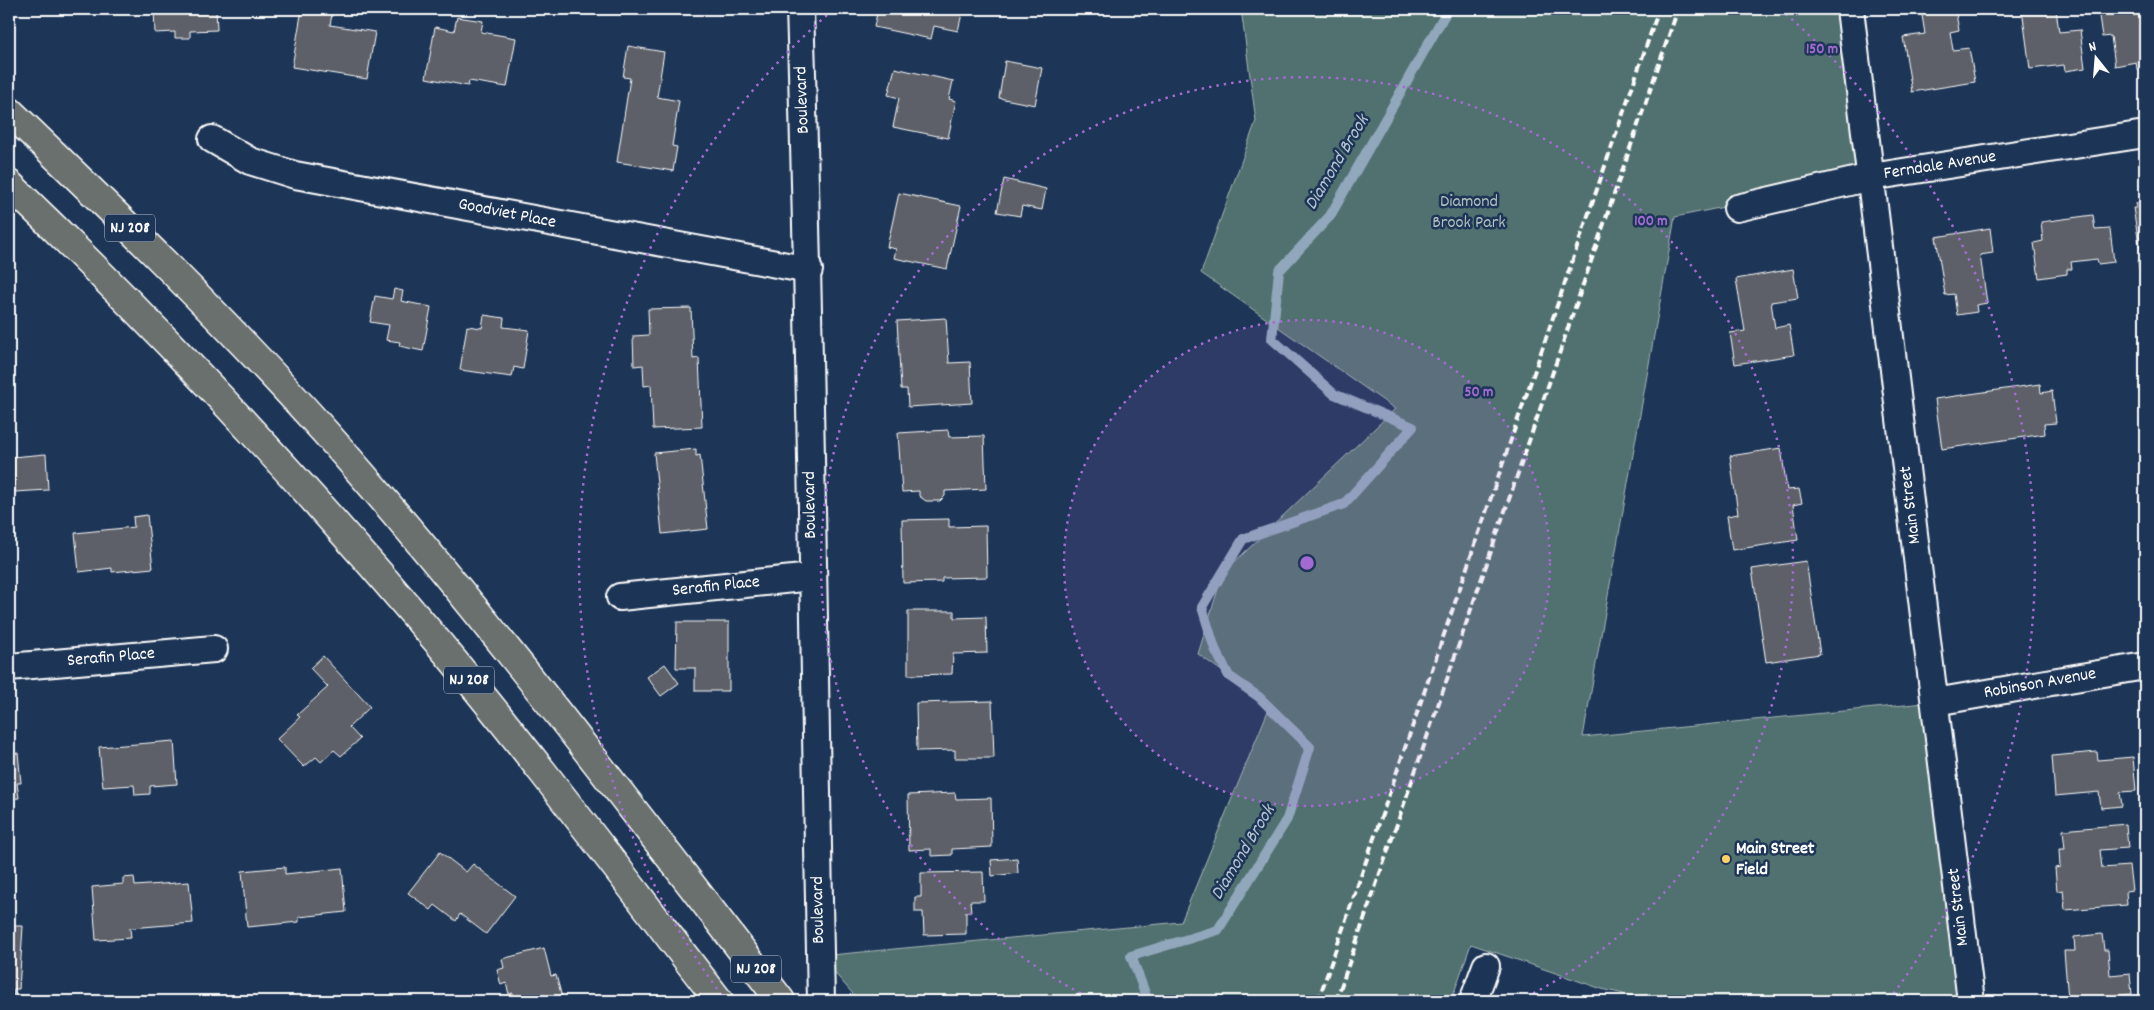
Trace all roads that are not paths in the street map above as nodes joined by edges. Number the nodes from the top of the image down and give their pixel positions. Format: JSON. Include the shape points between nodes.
{"nodes":[{"id":1,"x":800,"y":9,"type":"edge"},
{"id":2,"x":1850,"y":9,"type":"edge"},
{"id":3,"x":9,"y":110,"type":"edge"},
{"id":4,"x":2145,"y":134,"type":"edge"},
{"id":5,"x":212,"y":139,"type":"dead end"},
{"id":6,"x":1871,"y":177,"type":"junction"},
{"id":7,"x":9,"y":184,"type":"edge"},
{"id":8,"x":1736,"y":208,"type":"dead end"},
{"id":9,"x":809,"y":270,"type":"junction"},
{"id":10,"x":812,"y":577,"type":"junction"},
{"id":11,"x":620,"y":597,"type":"dead end"},
{"id":12,"x":214,"y":650,"type":"dead end"},
{"id":13,"x":2145,"y":666,"type":"edge"},
{"id":14,"x":9,"y":667,"type":"edge"},
{"id":15,"x":1935,"y":702,"type":"junction"},
{"id":16,"x":1486,"y":966,"type":"dead end"},
{"id":17,"x":719,"y":1001,"type":"edge"},
{"id":18,"x":781,"y":1001,"type":"edge"},
{"id":19,"x":821,"y":1001,"type":"edge"},
{"id":20,"x":1473,"y":1001,"type":"edge"},
{"id":21,"x":1971,"y":1001,"type":"edge"}],
"edges":[{"from":1,"to":9,"type":"street","name":"Boulevard"},
{"from":2,"to":6,"type":"street","name":"Main Street"},
{"from":3,"to":18,"type":"highway","number":"NJ 208","via":[[162,260],[324,432],[483,618]]},
{"from":4,"to":6,"type":"street","name":"Ferndale Avenue"},
{"from":5,"to":9,"type":"street","name":"Goodviet Place","via":[[250,161],[295,175]]},
{"from":6,"to":8,"type":"street","name":"Ferndale Avenue"},
{"from":6,"to":15,"type":"street","name":"Main Street"},
{"from":7,"to":17,"type":"highway","number":"NJ 208","via":[[200,375],[360,552],[513,735]]},
{"from":9,"to":10,"type":"street","name":"Boulevard"},
{"from":10,"to":11,"type":"street","name":"Serafin Place"},
{"from":10,"to":19,"type":"street","name":"Boulevard"},
{"from":12,"to":14,"type":"street","name":"Serafin Place"},
{"from":13,"to":15,"type":"street","name":"Robinson Avenue"},
{"from":15,"to":21,"type":"street","name":"Main Street"},
{"from":16,"to":20,"type":"street"}]}
